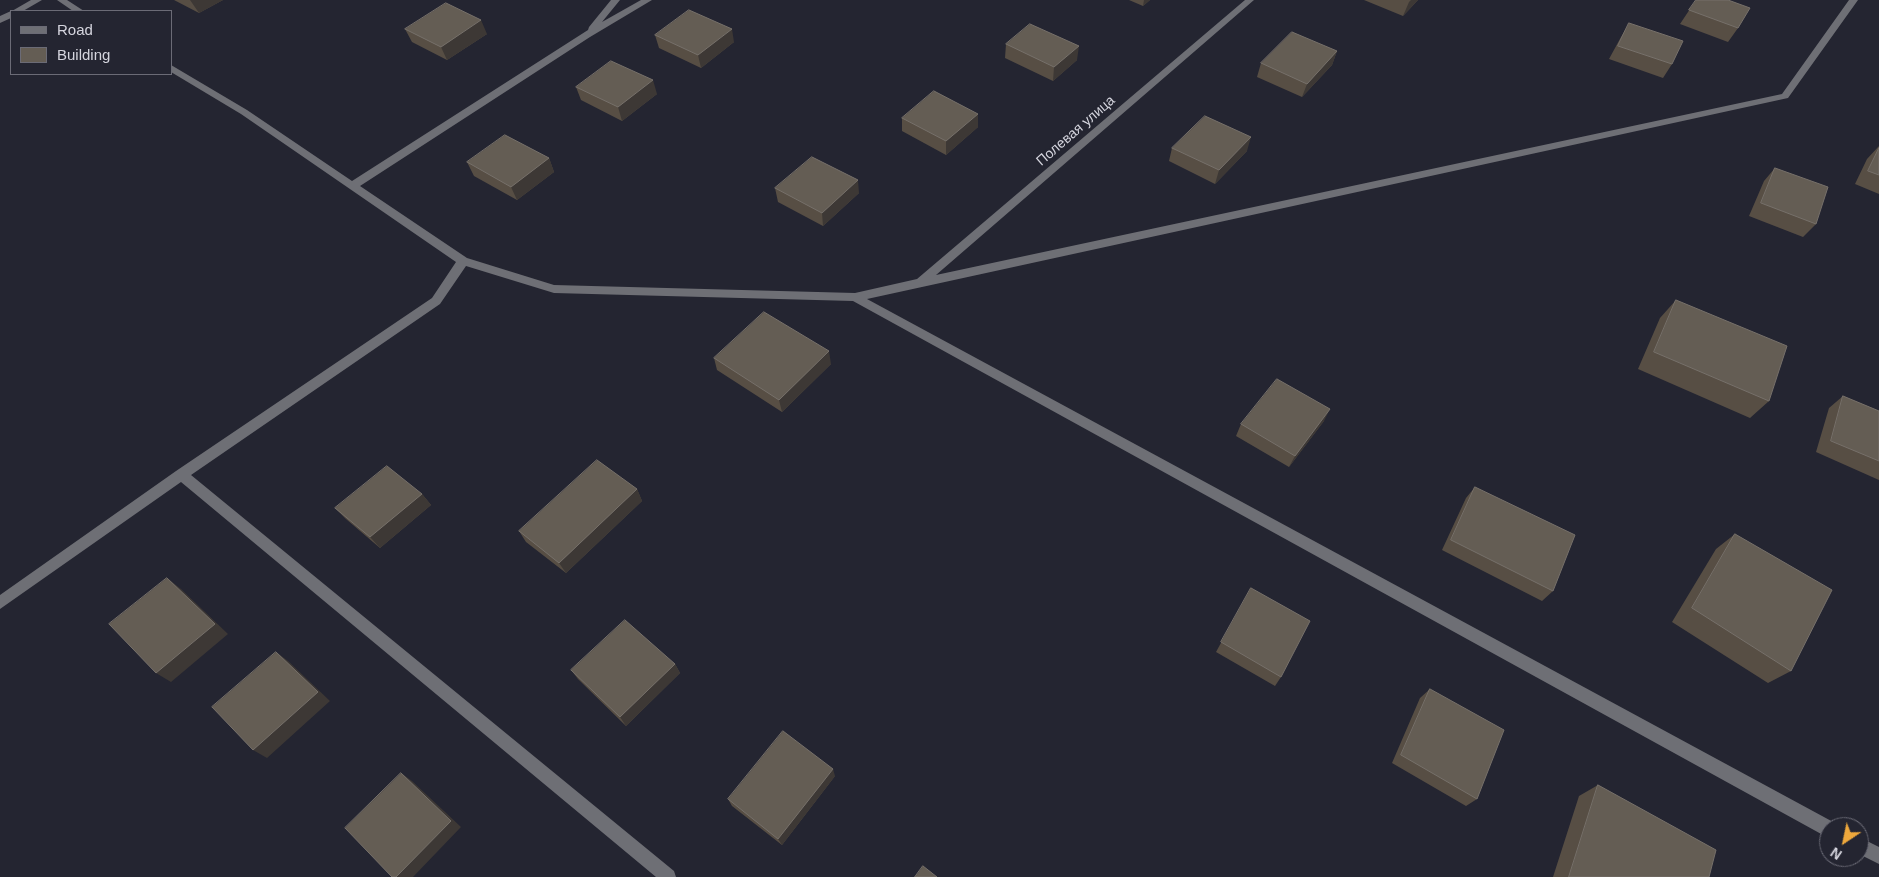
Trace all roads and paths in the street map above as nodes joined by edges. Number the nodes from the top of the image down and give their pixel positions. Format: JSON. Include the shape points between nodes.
{"nodes":[{"id":1,"x":38,"y":0,"type":"edge"},
{"id":2,"x":616,"y":0,"type":"edge"},
{"id":3,"x":648,"y":0,"type":"edge"},
{"id":4,"x":1250,"y":0,"type":"edge"},
{"id":5,"x":1854,"y":0,"type":"edge"},
{"id":6,"x":67,"y":1,"type":"edge"},
{"id":7,"x":19,"y":10,"type":"edge"},
{"id":8,"x":78,"y":10,"type":"edge"},
{"id":9,"x":587,"y":35,"type":"junction"},
{"id":10,"x":172,"y":69,"type":"edge"},
{"id":11,"x":354,"y":185,"type":"junction"},
{"id":12,"x":463,"y":261,"type":"junction"},
{"id":13,"x":919,"y":283,"type":"junction"},
{"id":14,"x":856,"y":297,"type":"junction"},
{"id":15,"x":181,"y":475,"type":"junction"},
{"id":16,"x":0,"y":603,"type":"edge"},
{"id":17,"x":1819,"y":824,"type":"edge"},
{"id":18,"x":668,"y":877,"type":"edge"}],
"edges":[{"from":1,"to":7,"type":"street"},
{"from":2,"to":9,"type":"street"},
{"from":3,"to":9,"type":"street"},
{"from":4,"to":13,"type":"street","name":"Полевая улица"},
{"from":5,"to":13,"type":"street","via":[[1785,96]]},
{"from":6,"to":8,"type":"street"},
{"from":9,"to":11,"type":"street"},
{"from":10,"to":11,"type":"street"},
{"from":11,"to":12,"type":"street"},
{"from":12,"to":14,"type":"street","via":[[554,289]]},
{"from":12,"to":15,"type":"street","via":[[436,301]]},
{"from":13,"to":14,"type":"street"},
{"from":14,"to":17,"type":"street"},
{"from":15,"to":16,"type":"street"},
{"from":15,"to":18,"type":"street"}]}
